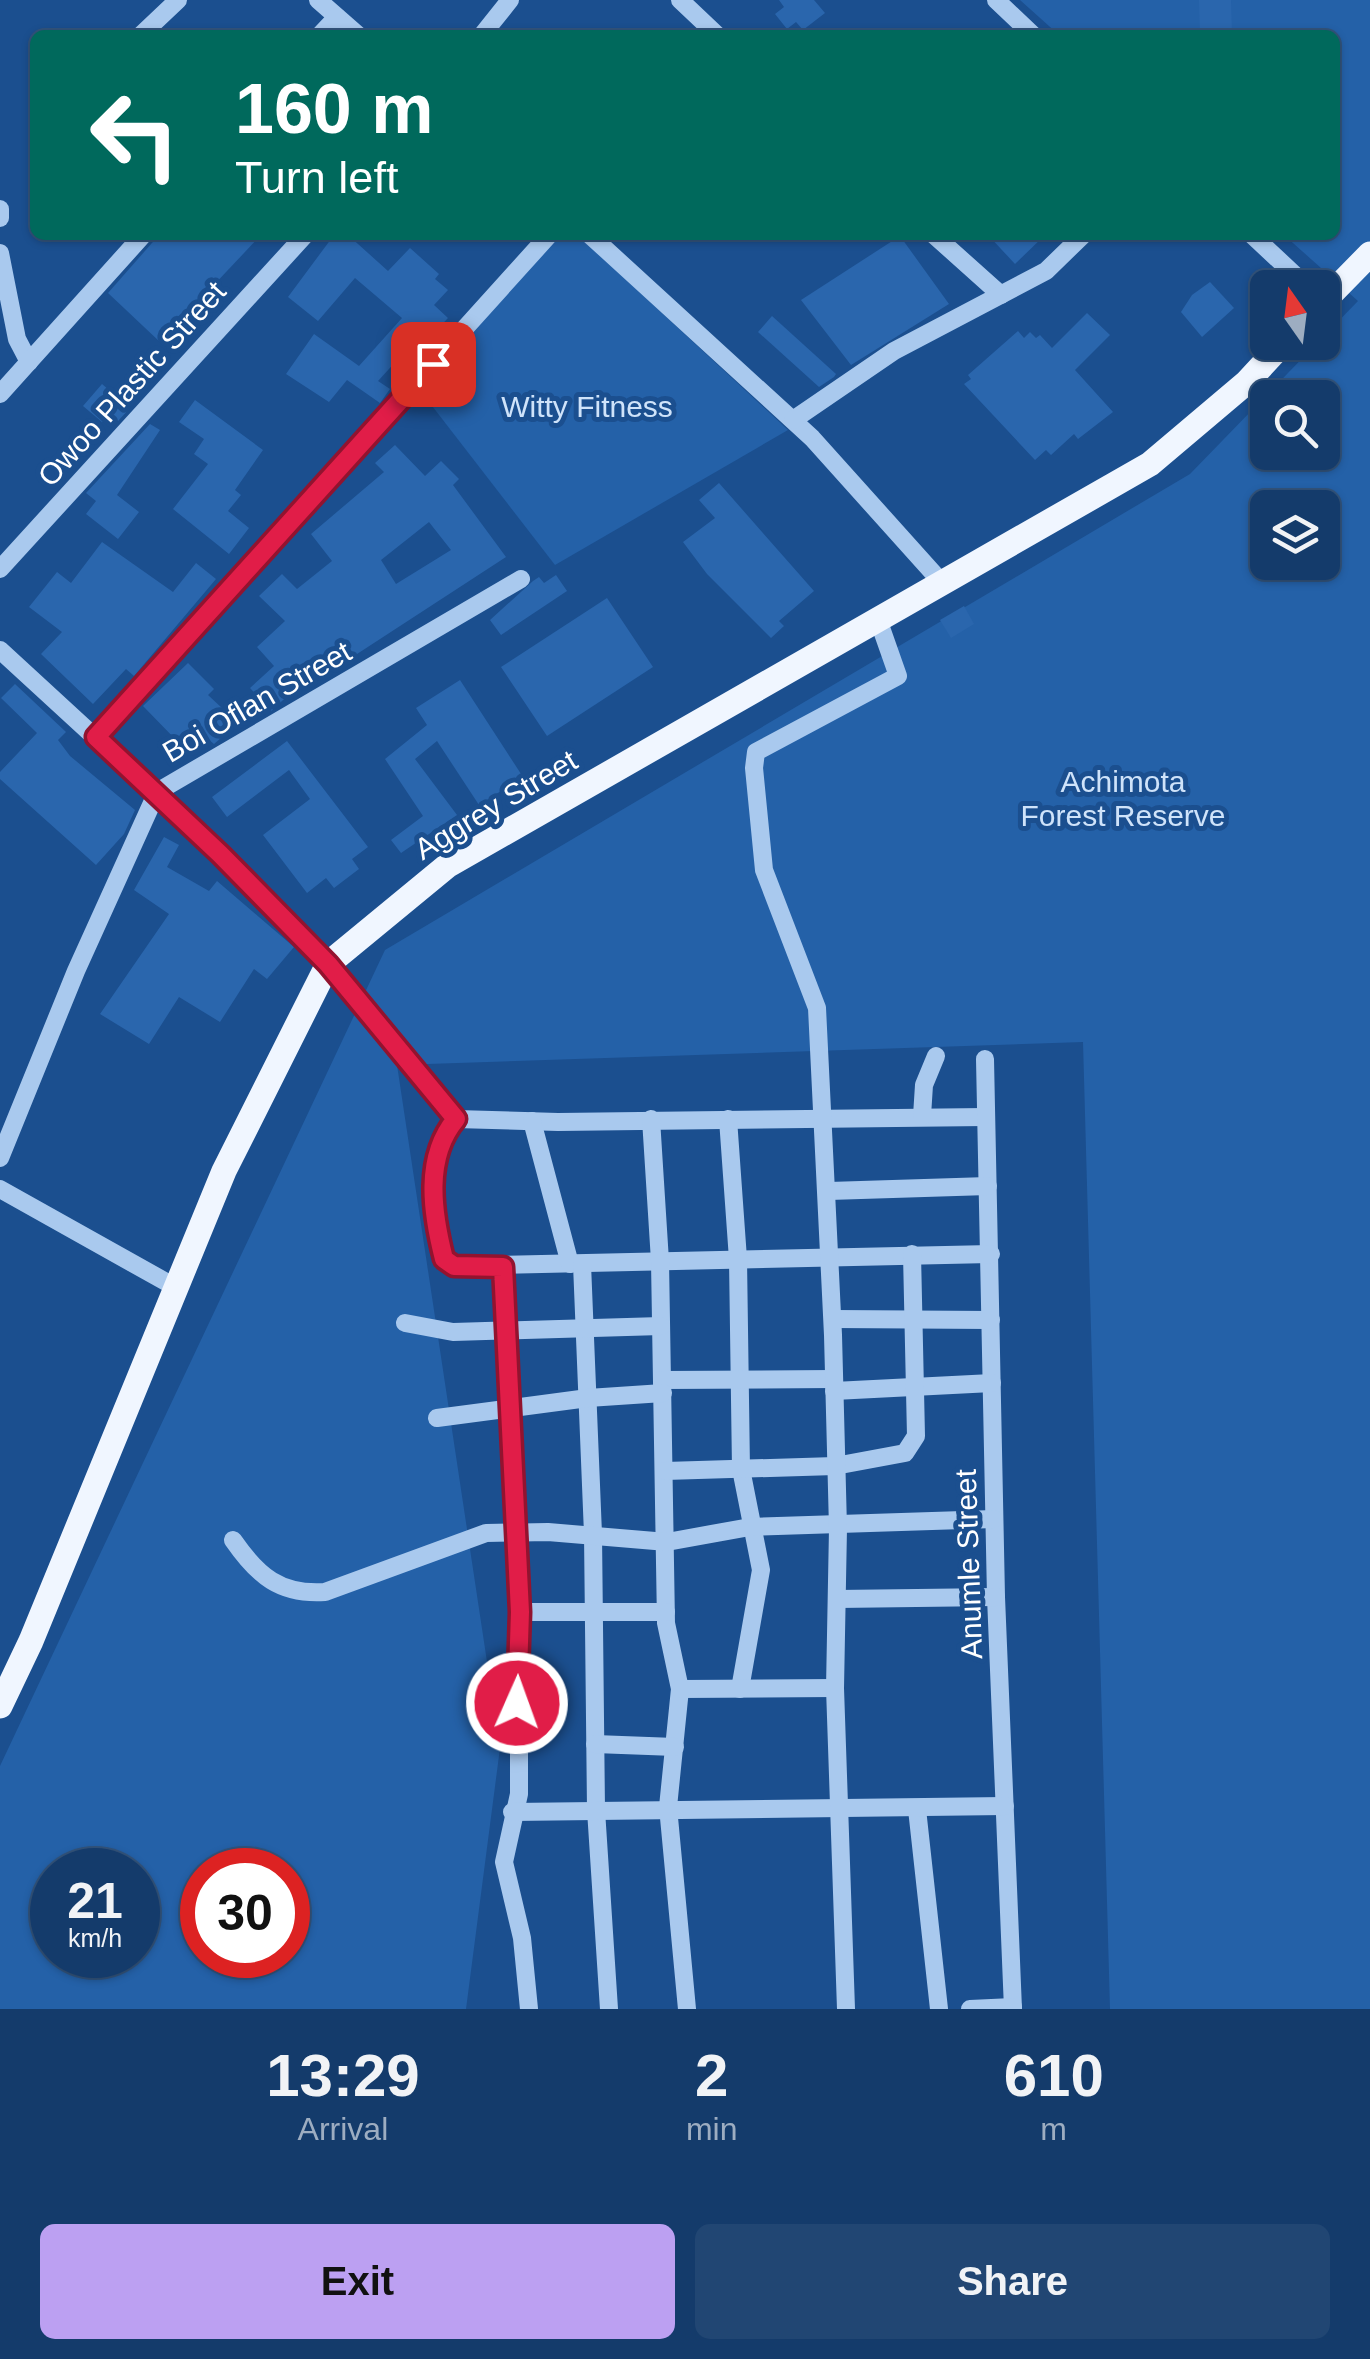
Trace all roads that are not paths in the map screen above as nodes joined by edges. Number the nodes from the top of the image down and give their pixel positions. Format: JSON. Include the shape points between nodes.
{"nodes":[{"id":1,"x":178,"y":0,"type":"edge"},
{"id":2,"x":318,"y":0,"type":"edge"},
{"id":3,"x":510,"y":0,"type":"edge"},
{"id":4,"x":680,"y":0,"type":"edge"},
{"id":5,"x":996,"y":0,"type":"edge"},
{"id":6,"x":337,"y":16,"type":"junction"},
{"id":7,"x":146,"y":30,"type":"edge"},
{"id":8,"x":324,"y":30,"type":"edge"},
{"id":9,"x":352,"y":30,"type":"edge"},
{"id":10,"x":486,"y":30,"type":"edge"},
{"id":11,"x":712,"y":30,"type":"edge"},
{"id":12,"x":1028,"y":30,"type":"edge"},
{"id":13,"x":0,"y":209,"type":"edge"},
{"id":14,"x":0,"y":218,"type":"edge"},
{"id":15,"x":139,"y":240,"type":"edge"},
{"id":16,"x":300,"y":240,"type":"edge"},
{"id":17,"x":543,"y":240,"type":"edge"},
{"id":18,"x":596,"y":240,"type":"edge"},
{"id":19,"x":940,"y":240,"type":"edge"},
{"id":20,"x":1079,"y":240,"type":"edge"},
{"id":21,"x":1257,"y":240,"type":"edge"},
{"id":22,"x":0,"y":253,"type":"edge"},
{"id":23,"x":1370,"y":254,"type":"edge"},
{"id":24,"x":1286,"y":270,"type":"edge"},
{"id":25,"x":1340,"y":285,"type":"edge"},
{"id":26,"x":1001,"y":295,"type":"junction"},
{"id":27,"x":6,"y":315,"type":"edge"},
{"id":28,"x":10,"y":343,"type":"edge"},
{"id":29,"x":1267,"y":360,"type":"edge"},
{"id":30,"x":29,"y":362,"type":"junction"},
{"id":31,"x":0,"y":394,"type":"edge"},
{"id":32,"x":794,"y":420,"type":"junction"},
{"id":33,"x":0,"y":569,"type":"edge"},
{"id":34,"x":522,"y":579,"type":"dead end"},
{"id":35,"x":944,"y":586,"type":"junction"},
{"id":36,"x":879,"y":622,"type":"junction"},
{"id":37,"x":0,"y":650,"type":"edge"},
{"id":38,"x":96,"y":737,"type":"junction"},
{"id":39,"x":157,"y":792,"type":"junction"},
{"id":40,"x":328,"y":964,"type":"junction"},
{"id":41,"x":936,"y":1056,"type":"dead end"},
{"id":42,"x":985,"y":1059,"type":"dead end"},
{"id":43,"x":922,"y":1116,"type":"junction"},
{"id":44,"x":986,"y":1117,"type":"junction"},
{"id":45,"x":824,"y":1118,"type":"junction"},
{"id":46,"x":456,"y":1119,"type":"junction"},
{"id":47,"x":651,"y":1119,"type":"junction"},
{"id":48,"x":728,"y":1119,"type":"junction"},
{"id":49,"x":532,"y":1122,"type":"junction"},
{"id":50,"x":0,"y":1158,"type":"edge"},
{"id":51,"x":988,"y":1186,"type":"junction"},
{"id":52,"x":0,"y":1189,"type":"edge"},
{"id":53,"x":829,"y":1191,"type":"junction"},
{"id":54,"x":912,"y":1254,"type":"junction"},
{"id":55,"x":990,"y":1254,"type":"junction"},
{"id":56,"x":831,"y":1258,"type":"junction"},
{"id":57,"x":738,"y":1259,"type":"junction"},
{"id":58,"x":660,"y":1261,"type":"junction"},
{"id":59,"x":576,"y":1264,"type":"junction"},
{"id":60,"x":503,"y":1267,"type":"junction"},
{"id":61,"x":175,"y":1287,"type":"junction"},
{"id":62,"x":833,"y":1319,"type":"junction"},
{"id":63,"x":913,"y":1320,"type":"junction"},
{"id":64,"x":992,"y":1320,"type":"junction"},
{"id":65,"x":405,"y":1323,"type":"dead end"},
{"id":66,"x":661,"y":1326,"type":"junction"},
{"id":67,"x":585,"y":1328,"type":"junction"},
{"id":68,"x":505,"y":1333,"type":"junction"},
{"id":69,"x":738,"y":1380,"type":"junction"},
{"id":70,"x":992,"y":1383,"type":"junction"},
{"id":71,"x":834,"y":1385,"type":"junction"},
{"id":72,"x":662,"y":1387,"type":"junction"},
{"id":73,"x":916,"y":1389,"type":"junction"},
{"id":74,"x":588,"y":1398,"type":"junction"},
{"id":75,"x":510,"y":1408,"type":"junction"},
{"id":76,"x":438,"y":1418,"type":"dead end"},
{"id":77,"x":836,"y":1466,"type":"junction"},
{"id":78,"x":741,"y":1468,"type":"junction"},
{"id":79,"x":665,"y":1470,"type":"junction"},
{"id":80,"x":994,"y":1519,"type":"junction"},
{"id":81,"x":750,"y":1528,"type":"junction"},
{"id":82,"x":838,"y":1528,"type":"junction"},
{"id":83,"x":515,"y":1533,"type":"junction"},
{"id":84,"x":593,"y":1534,"type":"junction"},
{"id":85,"x":234,"y":1540,"type":"dead end"},
{"id":86,"x":667,"y":1542,"type":"junction"},
{"id":87,"x":996,"y":1597,"type":"junction"},
{"id":88,"x":837,"y":1598,"type":"junction"},
{"id":89,"x":520,"y":1612,"type":"junction"},
{"id":90,"x":666,"y":1612,"type":"junction"},
{"id":91,"x":594,"y":1614,"type":"junction"},
{"id":92,"x":740,"y":1688,"type":"junction"},
{"id":93,"x":834,"y":1688,"type":"junction"},
{"id":94,"x":680,"y":1689,"type":"junction"},
{"id":95,"x":0,"y":1706,"type":"edge"},
{"id":96,"x":595,"y":1744,"type":"junction"},
{"id":97,"x":675,"y":1748,"type":"junction"},
{"id":98,"x":1005,"y":1806,"type":"junction"},
{"id":99,"x":668,"y":1807,"type":"junction"},
{"id":100,"x":917,"y":1809,"type":"junction"},
{"id":101,"x":596,"y":1810,"type":"junction"},
{"id":102,"x":839,"y":1811,"type":"junction"},
{"id":103,"x":512,"y":1812,"type":"junction"},
{"id":104,"x":1013,"y":2008,"type":"edge"},
{"id":105,"x":528,"y":2009,"type":"edge"},
{"id":106,"x":609,"y":2009,"type":"edge"},
{"id":107,"x":687,"y":2009,"type":"edge"},
{"id":108,"x":846,"y":2009,"type":"edge"},
{"id":109,"x":939,"y":2009,"type":"edge"},
{"id":110,"x":970,"y":2009,"type":"edge"}],
"edges":[{"from":1,"to":7,"type":"street"},
{"from":2,"to":6,"type":"street"},
{"from":3,"to":10,"type":"street"},
{"from":4,"to":11,"type":"street"},
{"from":5,"to":12,"type":"street"},
{"from":6,"to":8,"type":"street"},
{"from":6,"to":9,"type":"street"},
{"from":13,"to":14,"type":"street"},
{"from":15,"to":30,"type":"street"},
{"from":16,"to":33,"type":"street","name":"Owoo Plastic Street"},
{"from":17,"to":38,"type":"street"},
{"from":18,"to":32,"type":"street"},
{"from":19,"to":26,"type":"street"},
{"from":20,"to":26,"type":"street","via":[[1046,271]]},
{"from":21,"to":24,"type":"street"},
{"from":22,"to":27,"type":"street"},
{"from":23,"to":25,"type":"main road"},
{"from":26,"to":32,"type":"street","via":[[894,351]]},
{"from":27,"to":28,"type":"street"},
{"from":28,"to":30,"type":"street"},
{"from":29,"to":35,"type":"main road","name":"Aggrey Street","via":[[1150,464]]},
{"from":30,"to":31,"type":"street"},
{"from":32,"to":35,"type":"street"},
{"from":34,"to":39,"type":"street","name":"Boi Oflan Street"},
{"from":35,"to":36,"type":"main road","name":"Aggrey Street"},
{"from":36,"to":40,"type":"main road","name":"Aggrey Street","via":[[447,866]]},
{"from":36,"to":45,"type":"street","via":[[898,676],[756,752],[754,768],[764,870],[817,1008]]},
{"from":37,"to":38,"type":"street"},
{"from":38,"to":39,"type":"street"},
{"from":39,"to":40,"type":"street"},
{"from":39,"to":50,"type":"street","name":"Boi Oflan Street"},
{"from":40,"to":46,"type":"street"},
{"from":40,"to":61,"type":"main road","name":"Aggrey Street","via":[[224,1171]]},
{"from":41,"to":43,"type":"street"},
{"from":42,"to":44,"type":"street","name":"Anumle Street"},
{"from":43,"to":44,"type":"street"},
{"from":43,"to":45,"type":"street"},
{"from":44,"to":51,"type":"street","name":"Anumle Street"},
{"from":45,"to":48,"type":"street"},
{"from":45,"to":53,"type":"street"},
{"from":46,"to":49,"type":"street"},
{"from":46,"to":60,"type":"street","via":[[433,1158],[444,1259],[454,1266]]},
{"from":47,"to":48,"type":"street"},
{"from":47,"to":49,"type":"street"},
{"from":47,"to":58,"type":"street"},
{"from":48,"to":57,"type":"street"},
{"from":49,"to":59,"type":"street"},
{"from":51,"to":53,"type":"street"},
{"from":51,"to":55,"type":"street","name":"Anumle Street"},
{"from":52,"to":61,"type":"street"},
{"from":53,"to":56,"type":"street"},
{"from":54,"to":55,"type":"street"},
{"from":54,"to":56,"type":"street"},
{"from":54,"to":63,"type":"street"},
{"from":55,"to":64,"type":"street","name":"Anumle Street"},
{"from":56,"to":57,"type":"street"},
{"from":56,"to":62,"type":"street"},
{"from":57,"to":58,"type":"street"},
{"from":57,"to":69,"type":"street"},
{"from":58,"to":59,"type":"street"},
{"from":58,"to":66,"type":"street"},
{"from":59,"to":60,"type":"street"},
{"from":59,"to":67,"type":"street"},
{"from":60,"to":68,"type":"street"},
{"from":61,"to":95,"type":"main road","name":"Aggrey Street"},
{"from":62,"to":63,"type":"street"},
{"from":62,"to":71,"type":"street"},
{"from":63,"to":64,"type":"street"},
{"from":63,"to":73,"type":"street"},
{"from":64,"to":70,"type":"street","name":"Anumle Street"},
{"from":65,"to":68,"type":"street"},
{"from":66,"to":67,"type":"street"},
{"from":66,"to":72,"type":"street"},
{"from":67,"to":68,"type":"street"},
{"from":67,"to":74,"type":"street"},
{"from":68,"to":75,"type":"street"},
{"from":69,"to":71,"type":"street"},
{"from":69,"to":72,"type":"street"},
{"from":69,"to":78,"type":"street"},
{"from":70,"to":73,"type":"street"},
{"from":70,"to":80,"type":"street","name":"Anumle Street"},
{"from":71,"to":73,"type":"street"},
{"from":71,"to":77,"type":"street"},
{"from":72,"to":74,"type":"street"},
{"from":72,"to":79,"type":"street"},
{"from":73,"to":77,"type":"street","via":[[916,1436],[905,1452]]},
{"from":74,"to":75,"type":"street"},
{"from":74,"to":84,"type":"street"},
{"from":75,"to":76,"type":"street"},
{"from":75,"to":83,"type":"street"},
{"from":77,"to":78,"type":"street"},
{"from":77,"to":82,"type":"street"},
{"from":78,"to":79,"type":"street"},
{"from":78,"to":81,"type":"street"},
{"from":79,"to":86,"type":"street"},
{"from":80,"to":82,"type":"street"},
{"from":80,"to":87,"type":"street","name":"Anumle Street"},
{"from":81,"to":82,"type":"street"},
{"from":81,"to":86,"type":"street"},
{"from":81,"to":92,"type":"street","via":[[760,1570]]},
{"from":82,"to":88,"type":"street"},
{"from":83,"to":84,"type":"street"},
{"from":83,"to":85,"type":"street","via":[[486,1533],[325,1592],[298,1594],[254,1570]]},
{"from":83,"to":89,"type":"street"},
{"from":84,"to":86,"type":"street"},
{"from":84,"to":91,"type":"street"},
{"from":86,"to":90,"type":"street"},
{"from":87,"to":88,"type":"street"},
{"from":87,"to":98,"type":"street","name":"Anumle Street"},
{"from":88,"to":93,"type":"street"},
{"from":89,"to":91,"type":"street"},
{"from":89,"to":103,"type":"street","via":[[518,1794]]},
{"from":90,"to":91,"type":"street"},
{"from":90,"to":94,"type":"street"},
{"from":91,"to":96,"type":"street"},
{"from":92,"to":93,"type":"street"},
{"from":92,"to":94,"type":"street"},
{"from":93,"to":102,"type":"street"},
{"from":94,"to":97,"type":"street"},
{"from":96,"to":97,"type":"street"},
{"from":96,"to":101,"type":"street"},
{"from":97,"to":99,"type":"street"},
{"from":98,"to":100,"type":"street"},
{"from":98,"to":104,"type":"street","name":"Anumle Street"},
{"from":99,"to":101,"type":"street"},
{"from":99,"to":102,"type":"street"},
{"from":99,"to":107,"type":"street"},
{"from":100,"to":102,"type":"street"},
{"from":100,"to":109,"type":"street"},
{"from":101,"to":103,"type":"street"},
{"from":101,"to":106,"type":"street"},
{"from":102,"to":108,"type":"street"},
{"from":103,"to":105,"type":"street","via":[[504,1862],[522,1938]]},
{"from":104,"to":110,"type":"street"}]}
